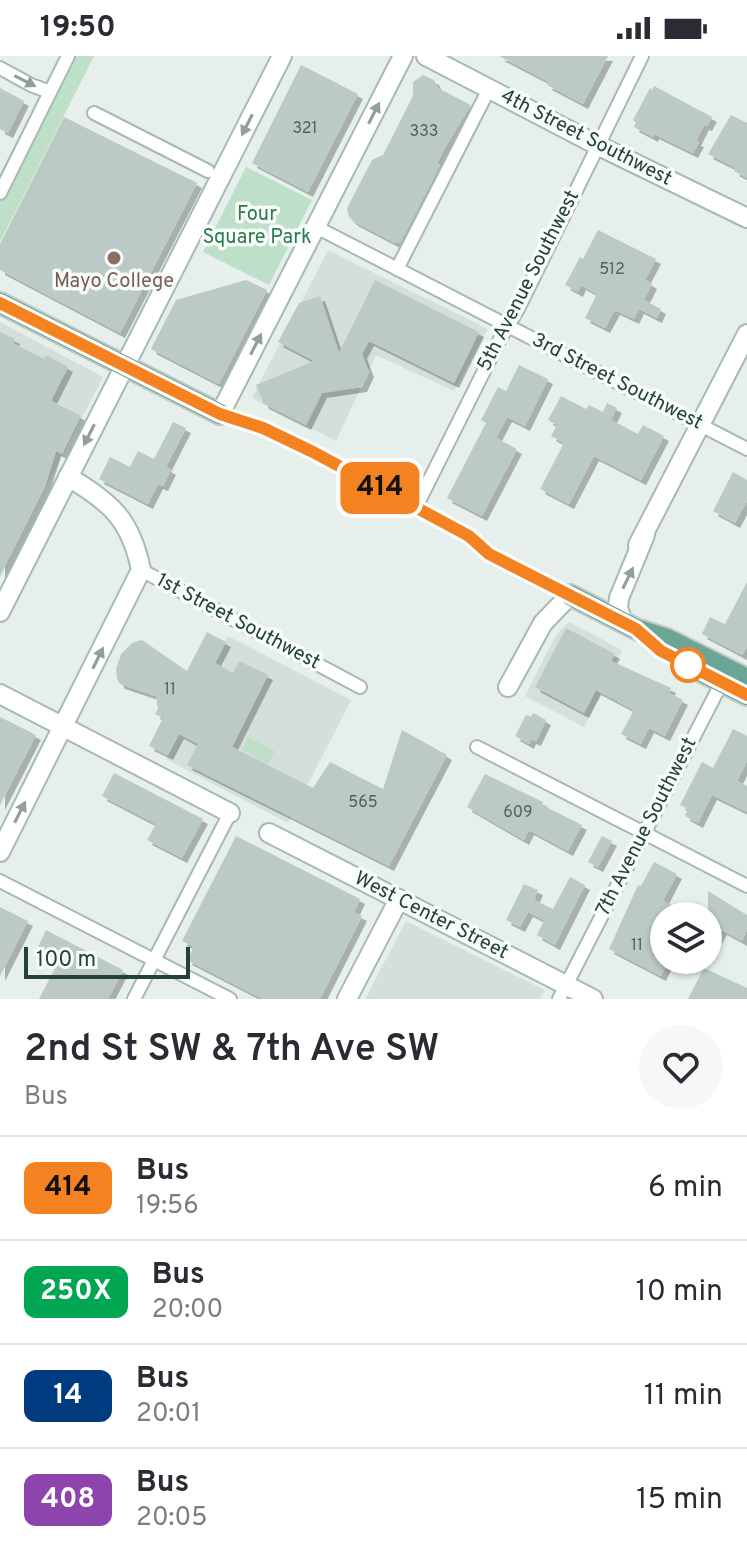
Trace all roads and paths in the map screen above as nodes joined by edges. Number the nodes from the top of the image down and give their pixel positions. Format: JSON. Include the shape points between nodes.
{"nodes":[{"id":1,"x":68,"y":56,"type":"edge"},
{"id":2,"x":282,"y":56,"type":"edge"},
{"id":3,"x":403,"y":56,"type":"edge"},
{"id":4,"x":426,"y":56,"type":"edge"},
{"id":5,"x":447,"y":56,"type":"edge"},
{"id":6,"x":642,"y":56,"type":"edge"},
{"id":7,"x":0,"y":68,"type":"edge"},
{"id":8,"x":489,"y":89,"type":"junction"},
{"id":9,"x":50,"y":92,"type":"junction"},
{"id":10,"x":94,"y":113,"type":"dead end"},
{"id":11,"x":601,"y":141,"type":"junction"},
{"id":12,"x":208,"y":171,"type":"dead end"},
{"id":13,"x":0,"y":193,"type":"edge"},
{"id":14,"x":747,"y":208,"type":"edge"},
{"id":15,"x":747,"y":218,"type":"edge"},
{"id":16,"x":316,"y":227,"type":"junction"},
{"id":17,"x":397,"y":269,"type":"junction"},
{"id":18,"x":0,"y":303,"type":"edge"},
{"id":19,"x":508,"y":326,"type":"junction"},
{"id":20,"x":747,"y":334,"type":"edge"},
{"id":21,"x":124,"y":365,"type":"junction"},
{"id":22,"x":220,"y":414,"type":"joint"},
{"id":23,"x":701,"y":425,"type":"junction"},
{"id":24,"x":747,"y":449,"type":"edge"},
{"id":25,"x":68,"y":477,"type":"junction"},
{"id":26,"x":416,"y":507,"type":"dead end"},
{"id":27,"x":141,"y":570,"type":"junction"},
{"id":28,"x":570,"y":595,"type":"joint"},
{"id":29,"x":0,"y":612,"type":"edge"},
{"id":30,"x":629,"y":626,"type":"junction"},
{"id":31,"x":725,"y":676,"type":"junction"},
{"id":32,"x":747,"y":679,"type":"edge"},
{"id":33,"x":360,"y":687,"type":"dead end"},
{"id":34,"x":508,"y":687,"type":"dead end"},
{"id":35,"x":0,"y":694,"type":"edge"},
{"id":36,"x":747,"y":695,"type":"edge"},
{"id":37,"x":63,"y":727,"type":"junction"},
{"id":38,"x":477,"y":747,"type":"dead end"},
{"id":39,"x":230,"y":813,"type":"joint"},
{"id":40,"x":269,"y":833,"type":"dead end"},
{"id":41,"x":645,"y":833,"type":"junction"},
{"id":42,"x":0,"y":852,"type":"edge"},
{"id":43,"x":0,"y":881,"type":"edge"},
{"id":44,"x":747,"y":886,"type":"edge"},
{"id":45,"x":399,"y":899,"type":"junction"},
{"id":46,"x":154,"y":961,"type":"junction"},
{"id":47,"x":563,"y":992,"type":"edge"},
{"id":48,"x":134,"y":999,"type":"edge"},
{"id":49,"x":230,"y":999,"type":"edge"},
{"id":50,"x":347,"y":999,"type":"edge"},
{"id":51,"x":593,"y":999,"type":"edge"}],
"edges":[{"from":1,"to":9,"type":"street"},
{"from":2,"to":21,"type":"street","one_way":true},
{"from":16,"to":3,"type":"street","one_way":true},
{"from":4,"to":8,"type":"street","name":"4th Street Southwest"},
{"from":5,"to":11,"type":"street","name":"4th Street Southwest"},
{"from":6,"to":11,"type":"street","name":"5th Avenue Southwest"},
{"from":7,"to":9,"type":"street","one_way":true},
{"from":8,"to":11,"type":"street","name":"4th Street Southwest"},
{"from":8,"to":17,"type":"street"},
{"from":9,"to":13,"type":"street"},
{"from":10,"to":12,"type":"street"},
{"from":11,"to":14,"type":"street","name":"4th Street Southwest"},
{"from":11,"to":15,"type":"street","name":"4th Street Southwest"},
{"from":11,"to":19,"type":"street","name":"5th Avenue Southwest"},
{"from":16,"to":17,"type":"street","name":"3rd Street Southwest"},
{"from":22,"to":16,"type":"street","one_way":true},
{"from":17,"to":19,"type":"street","name":"3rd Street Southwest"},
{"from":18,"to":21,"type":"main road"},
{"from":19,"to":23,"type":"street","name":"3rd Street Southwest"},
{"from":19,"to":26,"type":"street","name":"5th Avenue Southwest"},
{"from":20,"to":23,"type":"street"},
{"from":21,"to":22,"type":"main road"},
{"from":21,"to":25,"type":"street","one_way":true},
{"from":23,"to":24,"type":"street","name":"3rd Street Southwest"},
{"from":30,"to":23,"type":"street","one_way":true,"via":[[618,608],[619,598],[642,540]]},
{"from":25,"to":27,"type":"street","name":"1st Street Southwest","via":[[121,517]]},
{"from":25,"to":29,"type":"street"},
{"from":27,"to":33,"type":"street","name":"1st Street Southwest"},
{"from":37,"to":27,"type":"street","one_way":true},
{"from":28,"to":30,"type":"main road"},
{"from":28,"to":34,"type":"street","via":[[543,623]]},
{"from":30,"to":31,"type":"main road","via":[[661,651]]},
{"from":31,"to":32,"type":"main road"},
{"from":31,"to":36,"type":"main road"},
{"from":31,"to":41,"type":"street","name":"7th Avenue Southwest"},
{"from":35,"to":37,"type":"street"},
{"from":37,"to":39,"type":"street"},
{"from":42,"to":37,"type":"street","one_way":true},
{"from":38,"to":41,"type":"street"},
{"from":39,"to":46,"type":"street"},
{"from":40,"to":45,"type":"street","name":"West Center Street"},
{"from":41,"to":44,"type":"street"},
{"from":41,"to":47,"type":"street","name":"7th Avenue Southwest"},
{"from":43,"to":46,"type":"street"},
{"from":45,"to":47,"type":"street","name":"West Center Street"},
{"from":45,"to":50,"type":"street"},
{"from":46,"to":48,"type":"street"},
{"from":46,"to":49,"type":"street"},
{"from":47,"to":51,"type":"street","name":"West Center Street"}]}
